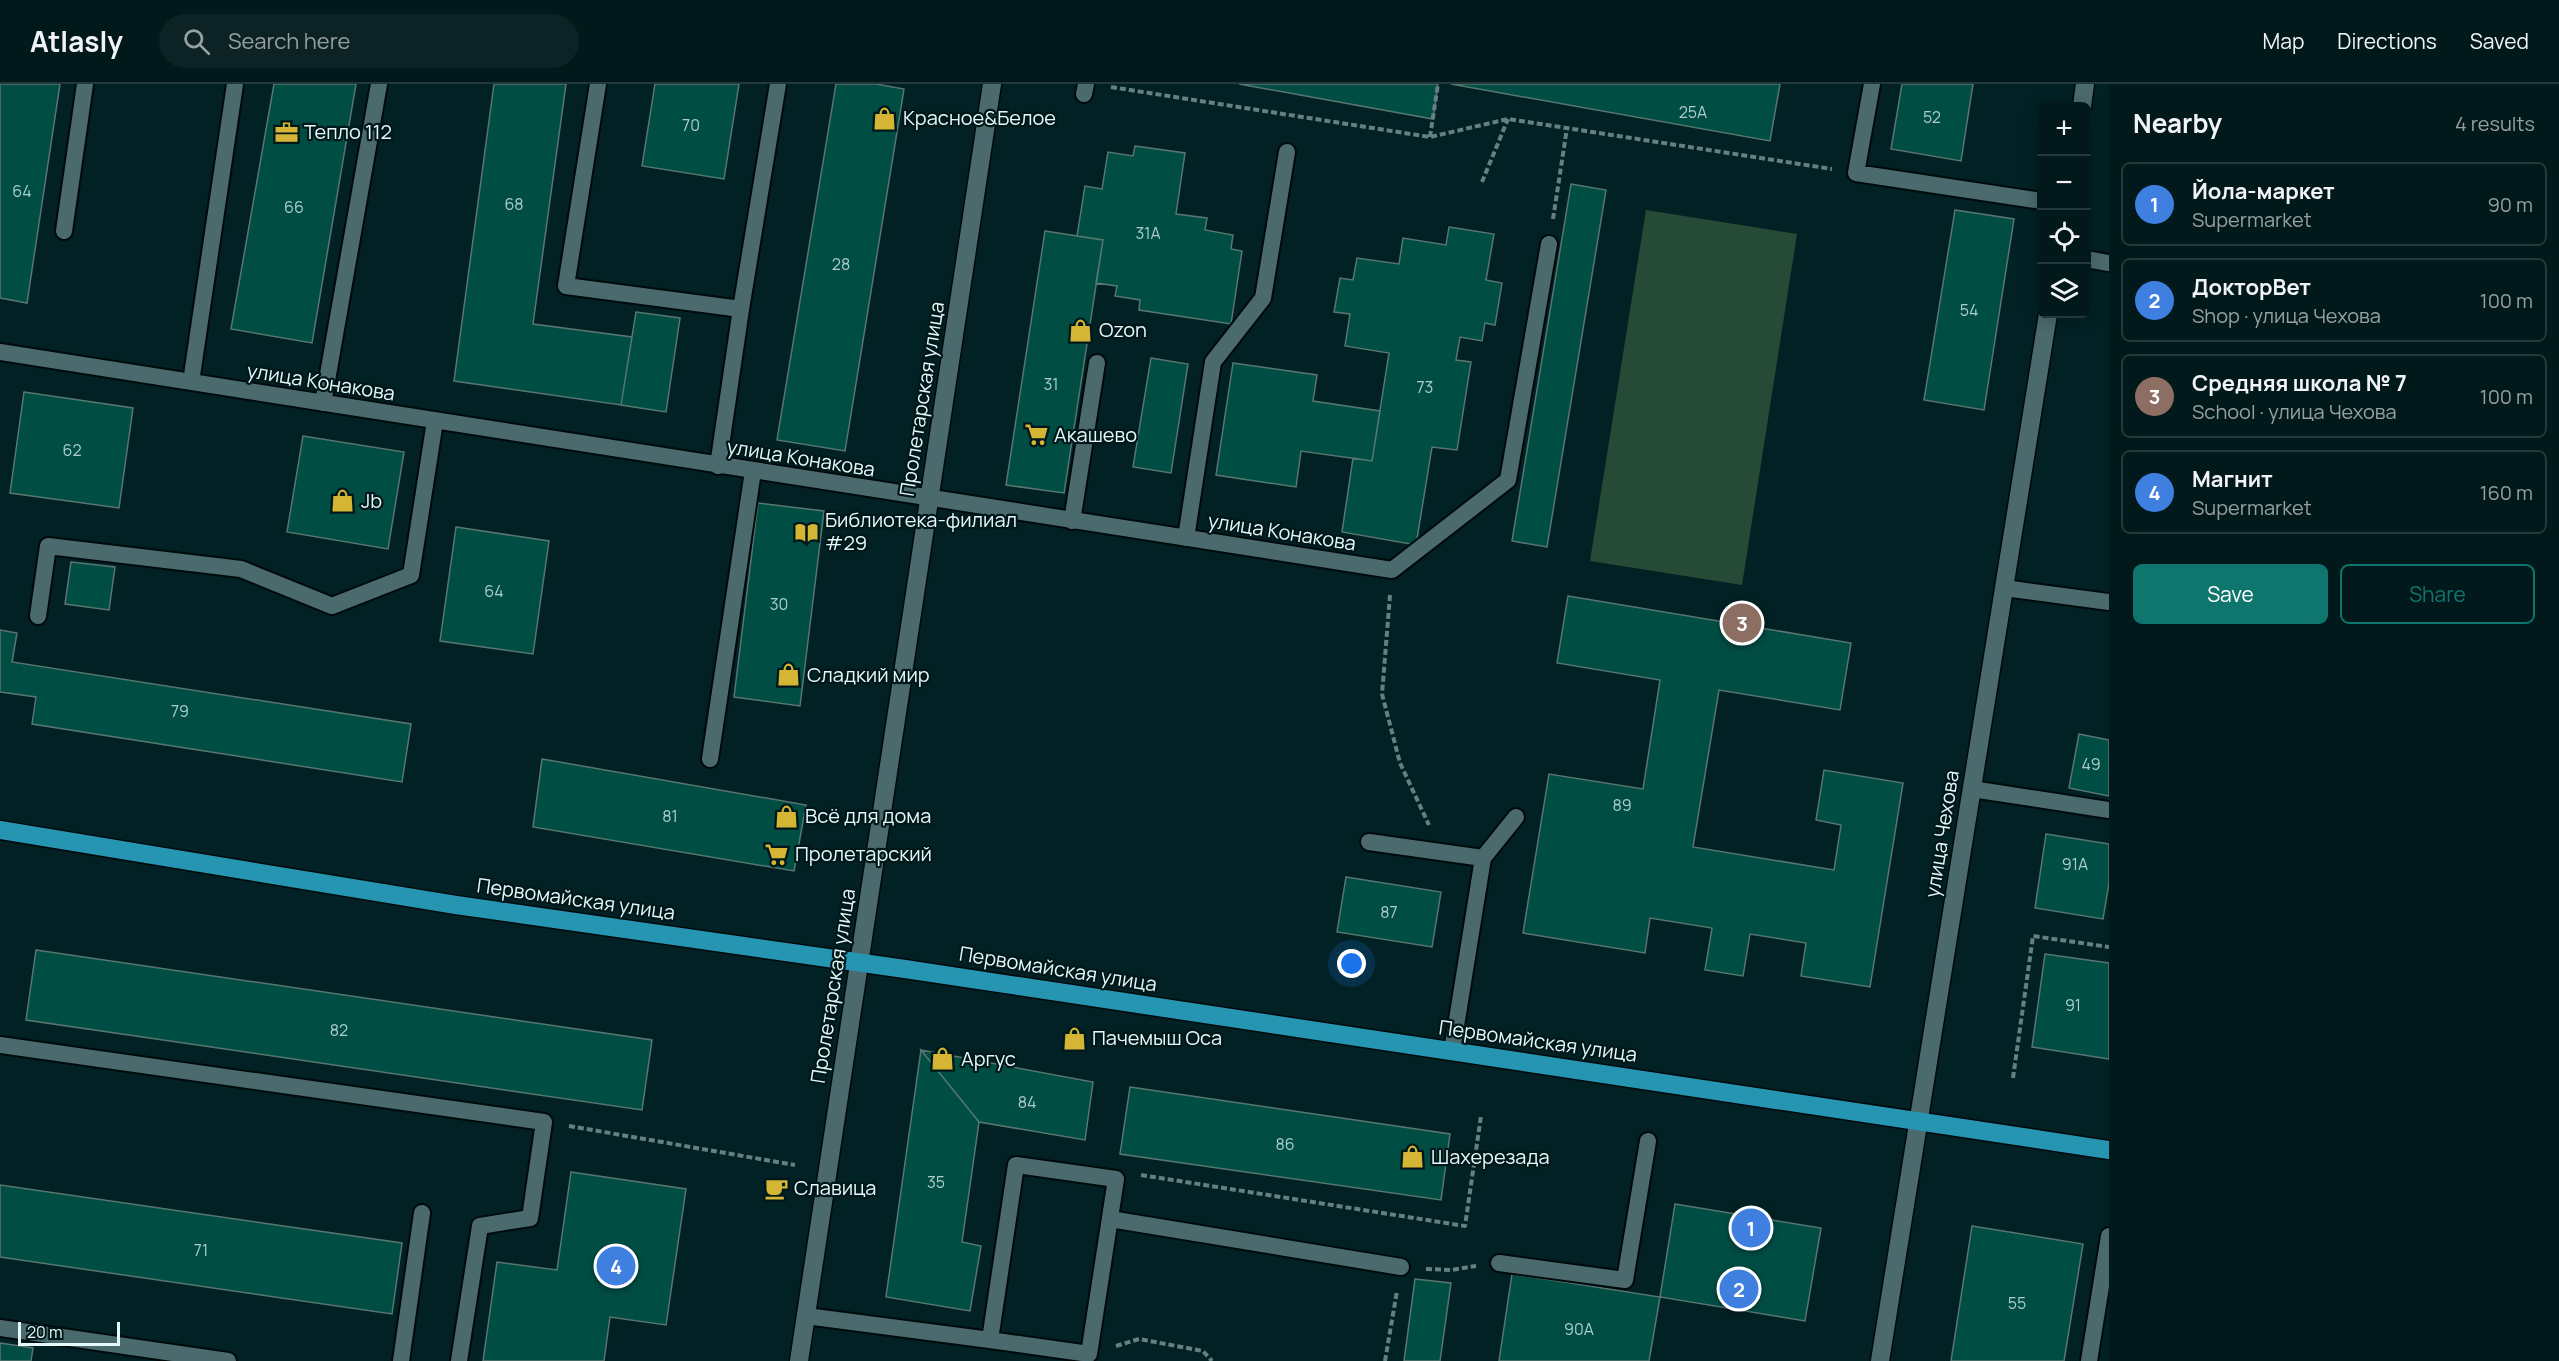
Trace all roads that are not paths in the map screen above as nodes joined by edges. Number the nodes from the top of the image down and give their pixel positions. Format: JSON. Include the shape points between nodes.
{"nodes":[{"id":1,"x":85,"y":84,"type":"edge"},
{"id":2,"x":235,"y":84,"type":"edge"},
{"id":3,"x":379,"y":84,"type":"edge"},
{"id":4,"x":598,"y":84,"type":"edge"},
{"id":5,"x":778,"y":84,"type":"edge"},
{"id":6,"x":992,"y":84,"type":"edge"},
{"id":7,"x":1872,"y":84,"type":"edge"},
{"id":8,"x":2085,"y":84,"type":"edge"},
{"id":9,"x":2083,"y":102,"type":"edge"},
{"id":10,"x":1287,"y":152,"type":"dead end"},
{"id":11,"x":2037,"y":200,"type":"edge"},
{"id":12,"x":64,"y":231,"type":"dead end"},
{"id":13,"x":1549,"y":244,"type":"road end"},
{"id":14,"x":2091,"y":260,"type":"edge"},
{"id":15,"x":2109,"y":263,"type":"edge"},
{"id":16,"x":741,"y":309,"type":"junction"},
{"id":17,"x":2047,"y":318,"type":"edge"},
{"id":18,"x":0,"y":352,"type":"edge"},
{"id":19,"x":1097,"y":363,"type":"dead end"},
{"id":20,"x":191,"y":382,"type":"junction"},
{"id":21,"x":323,"y":403,"type":"junction"},
{"id":22,"x":435,"y":421,"type":"junction"},
{"id":23,"x":718,"y":466,"type":"junction"},
{"id":24,"x":753,"y":471,"type":"junction"},
{"id":25,"x":929,"y":499,"type":"junction"},
{"id":26,"x":1072,"y":521,"type":"junction"},
{"id":27,"x":1186,"y":538,"type":"junction"},
{"id":28,"x":2004,"y":588,"type":"junction"},
{"id":29,"x":2109,"y":602,"type":"edge"},
{"id":30,"x":38,"y":616,"type":"dead end"},
{"id":31,"x":710,"y":759,"type":"dead end"},
{"id":32,"x":1972,"y":789,"type":"junction"},
{"id":33,"x":2109,"y":810,"type":"edge"},
{"id":34,"x":1516,"y":817,"type":"dead end"},
{"id":35,"x":1,"y":835,"type":"edge"},
{"id":36,"x":1369,"y":842,"type":"dead end"},
{"id":37,"x":1483,"y":858,"type":"junction"},
{"id":38,"x":860,"y":962,"type":"junction"},
{"id":39,"x":0,"y":1045,"type":"edge"},
{"id":40,"x":1452,"y":1051,"type":"junction"},
{"id":41,"x":1919,"y":1120,"type":"junction"},
{"id":42,"x":1648,"y":1141,"type":"dead end"},
{"id":43,"x":2109,"y":1150,"type":"edge"},
{"id":44,"x":422,"y":1213,"type":"dead end"},
{"id":45,"x":1110,"y":1219,"type":"junction"},
{"id":46,"x":2109,"y":1236,"type":"edge"},
{"id":47,"x":1498,"y":1263,"type":"road end"},
{"id":48,"x":1401,"y":1267,"type":"road end"},
{"id":49,"x":806,"y":1316,"type":"junction"},
{"id":50,"x":0,"y":1328,"type":"edge"},
{"id":51,"x":990,"y":1340,"type":"junction"},
{"id":52,"x":228,"y":1361,"type":"edge"},
{"id":53,"x":401,"y":1361,"type":"edge"},
{"id":54,"x":459,"y":1361,"type":"edge"},
{"id":55,"x":799,"y":1361,"type":"edge"},
{"id":56,"x":1880,"y":1361,"type":"edge"},
{"id":57,"x":2089,"y":1361,"type":"edge"}],
"edges":[{"from":1,"to":12,"type":"lane"},
{"from":2,"to":20,"type":"lane"},
{"from":3,"to":21,"type":"lane"},
{"from":4,"to":16,"type":"lane","via":[[566,286]]},
{"from":5,"to":16,"type":"lane"},
{"from":6,"to":25,"type":"street","name":"Пролетарская улица"},
{"from":7,"to":11,"type":"lane","via":[[1856,173]]},
{"from":8,"to":9,"type":"street"},
{"from":10,"to":27,"type":"lane","via":[[1263,298],[1213,362]]},
{"from":13,"to":27,"type":"lane","name":"улица Конакова","via":[[1508,480],[1392,570]]},
{"from":14,"to":15,"type":"lane"},
{"from":16,"to":23,"type":"lane"},
{"from":17,"to":28,"type":"street","name":"улица Чехова"},
{"from":18,"to":20,"type":"lane","name":"улица Конакова"},
{"from":19,"to":26,"type":"lane"},
{"from":20,"to":21,"type":"lane","name":"улица Конакова"},
{"from":21,"to":22,"type":"lane","name":"улица Конакова"},
{"from":22,"to":23,"type":"lane","name":"улица Конакова"},
{"from":22,"to":30,"type":"lane","via":[[411,575],[332,606],[241,569],[48,546]]},
{"from":23,"to":24,"type":"lane","name":"улица Конакова"},
{"from":24,"to":25,"type":"lane","name":"улица Конакова"},
{"from":24,"to":31,"type":"lane"},
{"from":25,"to":26,"type":"lane","name":"улица Конакова"},
{"from":25,"to":38,"type":"street","name":"Пролетарская улица"},
{"from":26,"to":27,"type":"lane","name":"улица Конакова"},
{"from":28,"to":29,"type":"lane"},
{"from":28,"to":32,"type":"street","name":"улица Чехова"},
{"from":32,"to":33,"type":"lane"},
{"from":32,"to":41,"type":"street","name":"улица Чехова"},
{"from":34,"to":37,"type":"lane"},
{"from":35,"to":38,"type":"main road","name":"Первомайская улица"},
{"from":36,"to":37,"type":"lane"},
{"from":37,"to":40,"type":"lane"},
{"from":38,"to":40,"type":"main road","name":"Первомайская улица"},
{"from":38,"to":49,"type":"street","name":"Пролетарская улица"},
{"from":39,"to":54,"type":"lane","via":[[544,1122],[530,1218],[480,1226]]},
{"from":40,"to":41,"type":"main road","name":"Первомайская улица"},
{"from":41,"to":43,"type":"main road","name":"Первомайская улица"},
{"from":41,"to":56,"type":"street","name":"улица Чехова"},
{"from":42,"to":47,"type":"lane","via":[[1625,1280]]},
{"from":44,"to":53,"type":"lane"},
{"from":45,"to":48,"type":"lane"},
{"from":45,"to":51,"type":"lane","via":[[1089,1354]]},
{"from":45,"to":51,"type":"lane","via":[[1116,1179],[1016,1165]]},
{"from":46,"to":57,"type":"lane"},
{"from":49,"to":51,"type":"lane"},
{"from":49,"to":55,"type":"street","name":"Пролетарская улица"},
{"from":50,"to":52,"type":"lane"}]}
